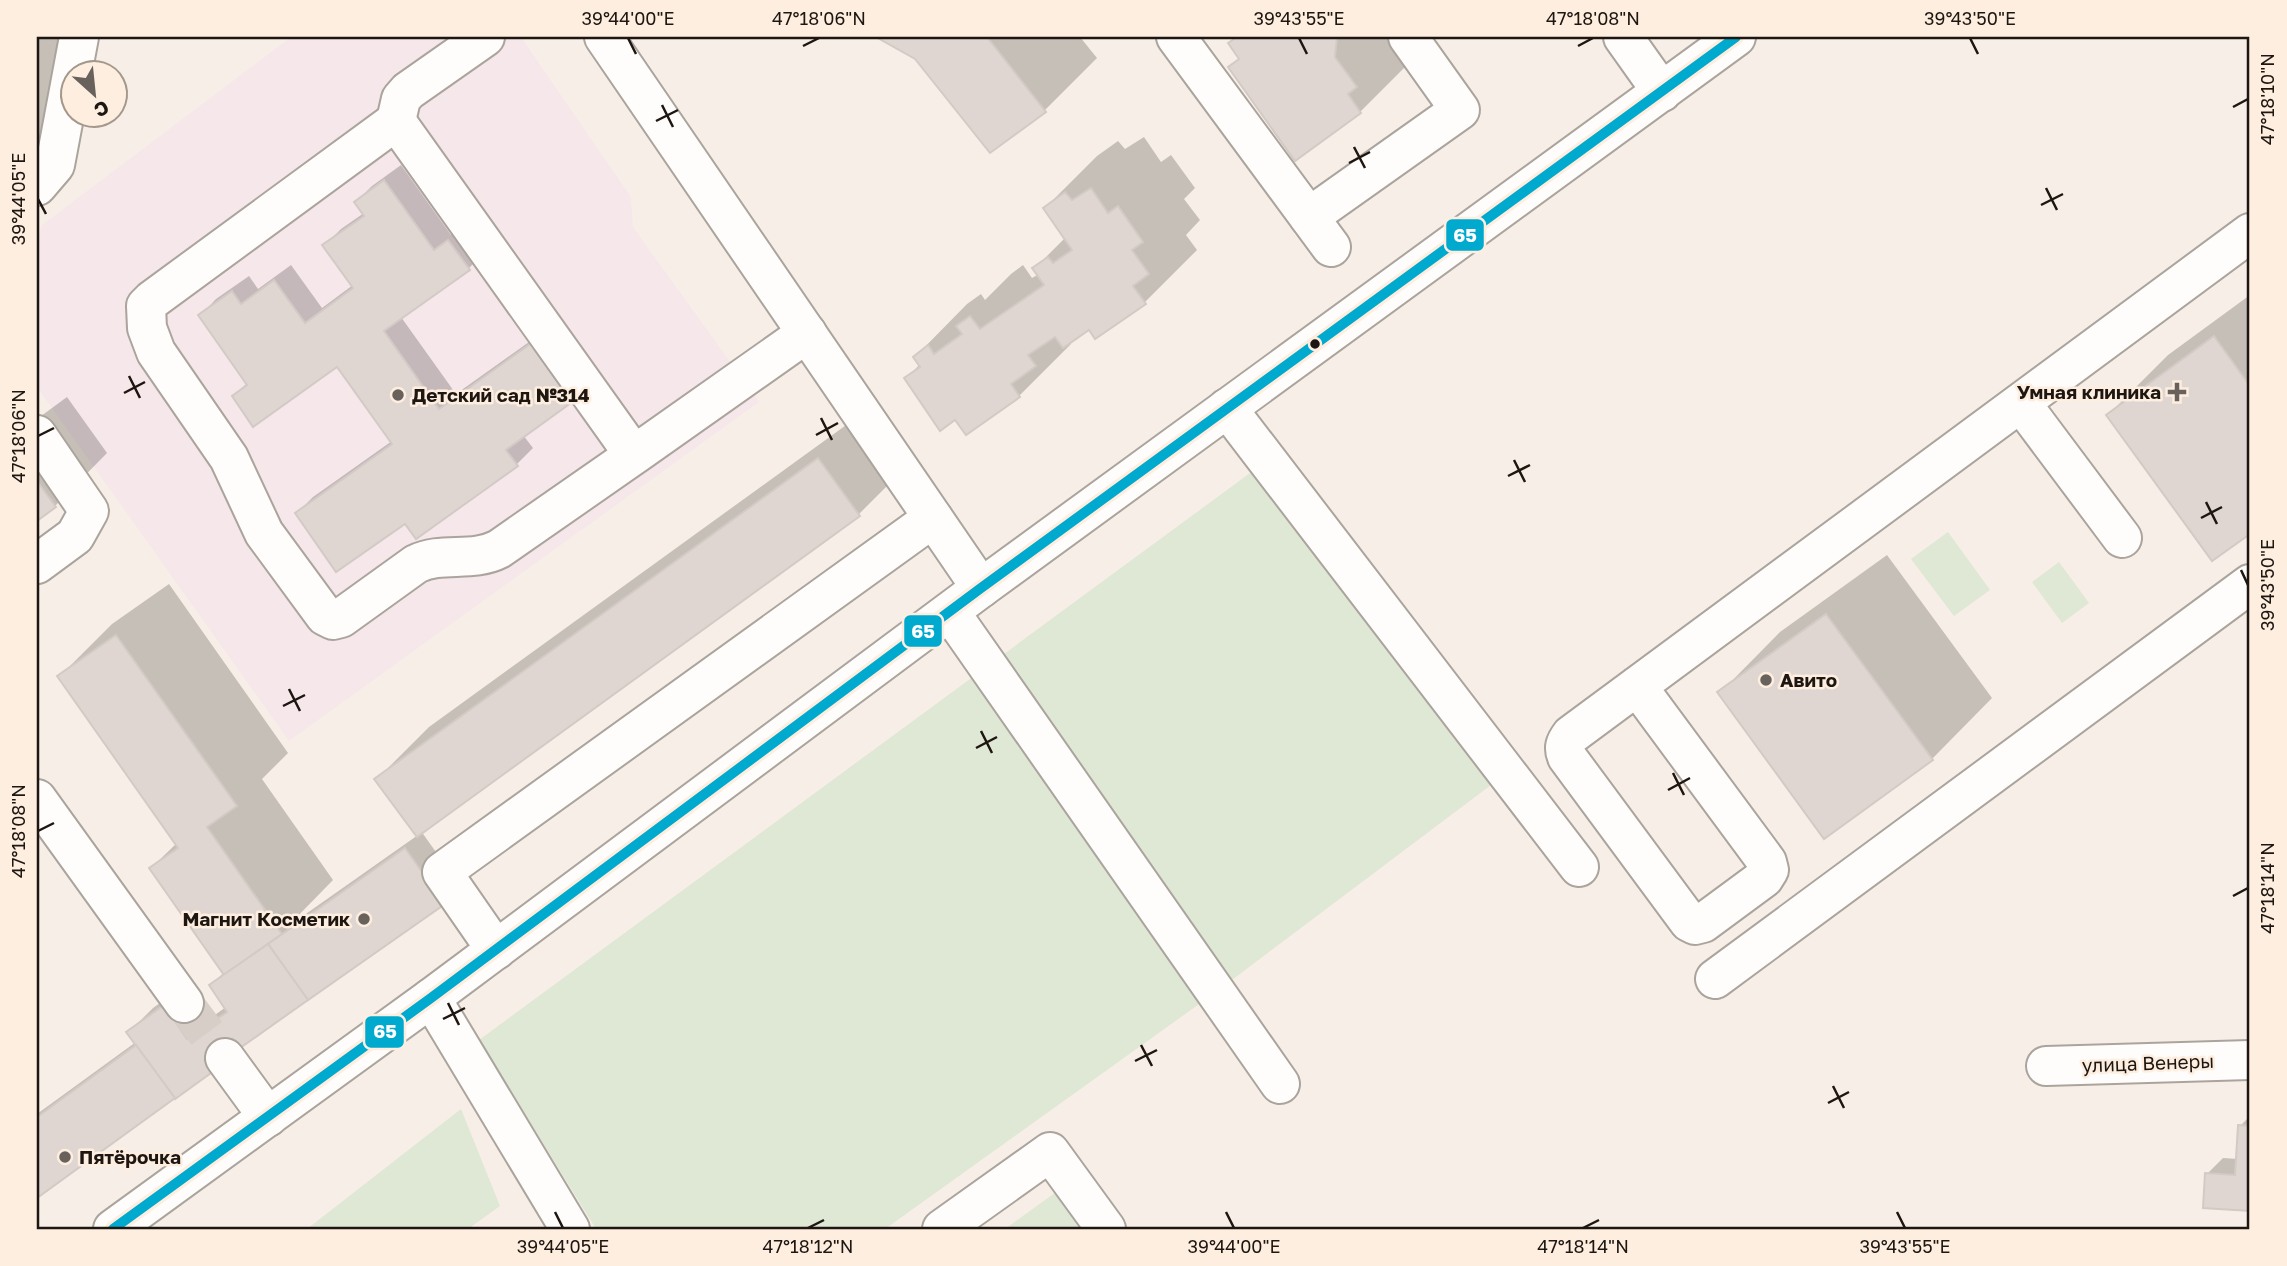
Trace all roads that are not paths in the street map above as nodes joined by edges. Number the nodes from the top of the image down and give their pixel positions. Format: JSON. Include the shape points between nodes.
{"nodes":[{"id":1,"x":79,"y":37,"type":"edge"},
{"id":2,"x":485,"y":37,"type":"edge"},
{"id":3,"x":604,"y":37,"type":"edge"},
{"id":4,"x":1176,"y":37,"type":"edge"},
{"id":5,"x":1408,"y":37,"type":"edge"},
{"id":6,"x":1623,"y":37,"type":"edge"},
{"id":7,"x":1737,"y":37,"type":"edge"},
{"id":8,"x":1661,"y":92,"type":"junction"},
{"id":9,"x":396,"y":121,"type":"junction"},
{"id":10,"x":37,"y":186,"type":"edge"},
{"id":11,"x":1309,"y":217,"type":"junction"},
{"id":12,"x":2250,"y":233,"type":"edge"},
{"id":13,"x":1331,"y":247,"type":"dead end"},
{"id":14,"x":807,"y":333,"type":"junction"},
{"id":15,"x":2021,"y":402,"type":"junction"},
{"id":16,"x":1227,"y":408,"type":"junction"},
{"id":17,"x":37,"y":435,"type":"edge"},
{"id":18,"x":634,"y":455,"type":"junction"},
{"id":19,"x":933,"y":518,"type":"junction"},
{"id":20,"x":2122,"y":538,"type":"dead end"},
{"id":21,"x":37,"y":564,"type":"edge"},
{"id":22,"x":2250,"y":583,"type":"edge"},
{"id":23,"x":981,"y":588,"type":"junction"},
{"id":24,"x":950,"y":612,"type":"junction"},
{"id":25,"x":1637,"y":687,"type":"junction"},
{"id":26,"x":37,"y":799,"type":"edge"},
{"id":27,"x":1579,"y":867,"type":"dead end"},
{"id":28,"x":496,"y":950,"type":"junction"},
{"id":29,"x":1715,"y":979,"type":"dead end"},
{"id":30,"x":432,"y":998,"type":"junction"},
{"id":31,"x":184,"y":1003,"type":"tunnel mouth"},
{"id":32,"x":225,"y":1058,"type":"tunnel mouth"},
{"id":33,"x":2250,"y":1060,"type":"edge"},
{"id":34,"x":2046,"y":1066,"type":"dead end"},
{"id":35,"x":1280,"y":1084,"type":"dead end"},
{"id":36,"x":268,"y":1117,"type":"junction"},
{"id":37,"x":113,"y":1229,"type":"edge"},
{"id":38,"x":569,"y":1229,"type":"edge"},
{"id":39,"x":942,"y":1229,"type":"edge"},
{"id":40,"x":1106,"y":1229,"type":"edge"}],
"edges":[{"from":1,"to":10,"type":"street","via":[[55,165]]},
{"from":2,"to":9,"type":"street","via":[[408,91],[401,99]]},
{"from":3,"to":14,"type":"street"},
{"from":4,"to":11,"type":"street"},
{"from":5,"to":11,"type":"street","via":[[1460,110]]},
{"from":6,"to":8,"type":"street"},
{"from":7,"to":8,"type":"street"},
{"from":8,"to":16,"type":"street"},
{"from":9,"to":18,"type":"street"},
{"from":9,"to":18,"type":"street","via":[[146,306],[147,328],[156,352],[229,458],[264,533],[325,616],[333,620],[428,558],[485,556],[499,549]]},
{"from":11,"to":13,"type":"street"},
{"from":12,"to":15,"type":"street"},
{"from":14,"to":18,"type":"street"},
{"from":14,"to":19,"type":"street"},
{"from":15,"to":20,"type":"street"},
{"from":15,"to":25,"type":"street"},
{"from":16,"to":23,"type":"street"},
{"from":16,"to":27,"type":"street"},
{"from":17,"to":21,"type":"street","via":[[89,511],[75,536]]},
{"from":19,"to":23,"type":"street"},
{"from":19,"to":28,"type":"street","via":[[442,872]]},
{"from":22,"to":29,"type":"street"},
{"from":23,"to":24,"type":"street"},
{"from":24,"to":28,"type":"street"},
{"from":24,"to":35,"type":"street"},
{"from":25,"to":25,"type":"street","via":[[1571,735],[1564,751],[1689,922],[1703,923],[1764,878],[1767,862]]},
{"from":26,"to":31,"type":"street"},
{"from":28,"to":30,"type":"street"},
{"from":30,"to":36,"type":"street"},
{"from":30,"to":38,"type":"street"},
{"from":32,"to":36,"type":"street"},
{"from":33,"to":34,"type":"street","name":"улица Венеры"},
{"from":36,"to":37,"type":"street"},
{"from":39,"to":40,"type":"street","via":[[1050,1152]]}]}
